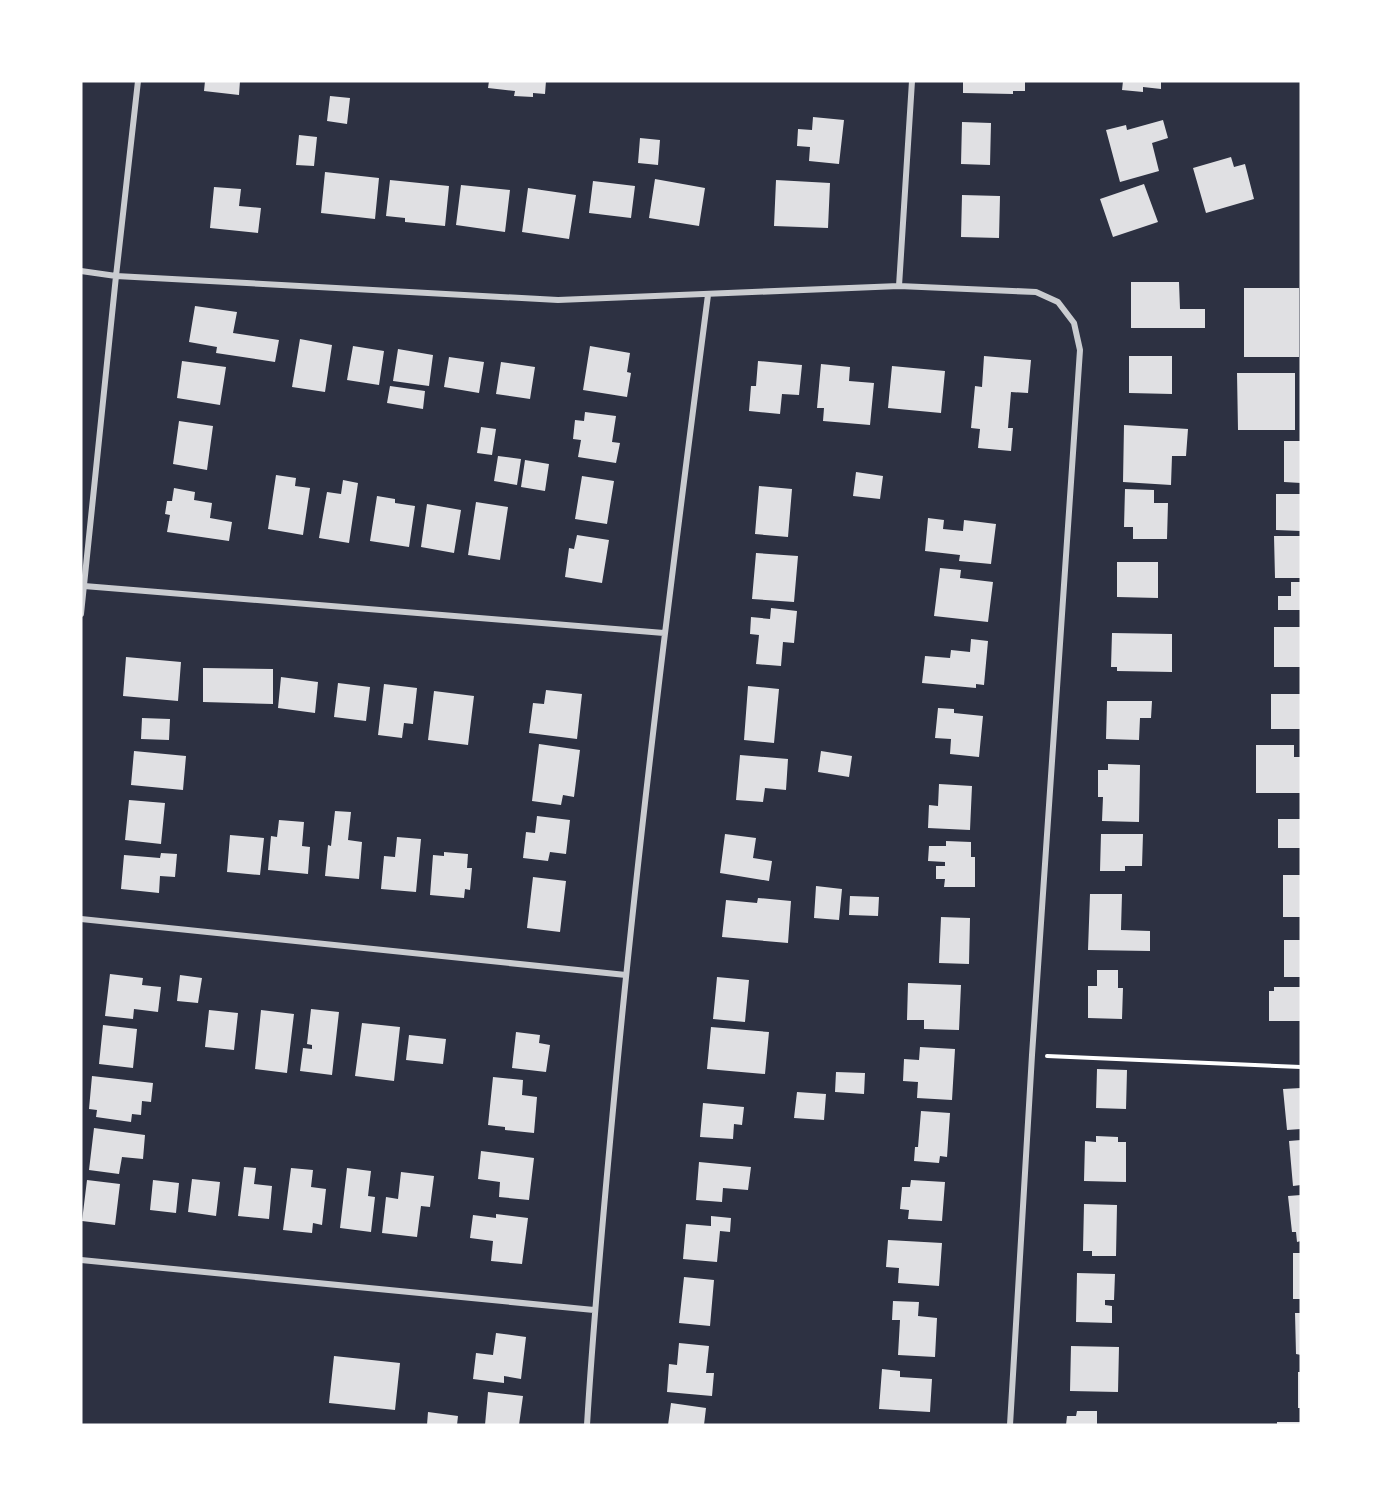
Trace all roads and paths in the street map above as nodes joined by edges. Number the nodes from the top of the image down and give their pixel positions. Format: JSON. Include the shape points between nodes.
{"nodes":[{"id":1,"x":138,"y":81,"type":"edge"},
{"id":2,"x":912,"y":81,"type":"edge"},
{"id":3,"x":81,"y":271,"type":"edge"},
{"id":4,"x":116,"y":276,"type":"junction"},
{"id":5,"x":899,"y":286,"type":"junction"},
{"id":6,"x":708,"y":295,"type":"junction"},
{"id":7,"x":84,"y":586,"type":"junction"},
{"id":8,"x":81,"y":614,"type":"edge"},
{"id":9,"x":664,"y":633,"type":"junction"},
{"id":10,"x":81,"y":919,"type":"edge"},
{"id":11,"x":626,"y":975,"type":"junction"},
{"id":12,"x":1032,"y":1055,"type":"junction"},
{"id":13,"x":1301,"y":1066,"type":"edge"},
{"id":14,"x":81,"y":1260,"type":"edge"},
{"id":15,"x":594,"y":1310,"type":"junction"},
{"id":16,"x":587,"y":1425,"type":"edge"},
{"id":17,"x":1010,"y":1425,"type":"edge"}],
"edges":[{"from":1,"to":4,"type":"street"},
{"from":2,"to":5,"type":"street"},
{"from":3,"to":4,"type":"street"},
{"from":4,"to":6,"type":"street","via":[[558,300]]},
{"from":4,"to":7,"type":"street"},
{"from":5,"to":6,"type":"street"},
{"from":5,"to":12,"type":"street","via":[[1036,292],[1058,302],[1074,323],[1080,350]]},
{"from":6,"to":9,"type":"street"},
{"from":7,"to":8,"type":"street"},
{"from":7,"to":9,"type":"street"},
{"from":9,"to":11,"type":"street"},
{"from":10,"to":11,"type":"street"},
{"from":11,"to":15,"type":"street"},
{"from":12,"to":13,"type":"path"},
{"from":12,"to":17,"type":"street"},
{"from":14,"to":15,"type":"street"},
{"from":15,"to":16,"type":"street"}]}
